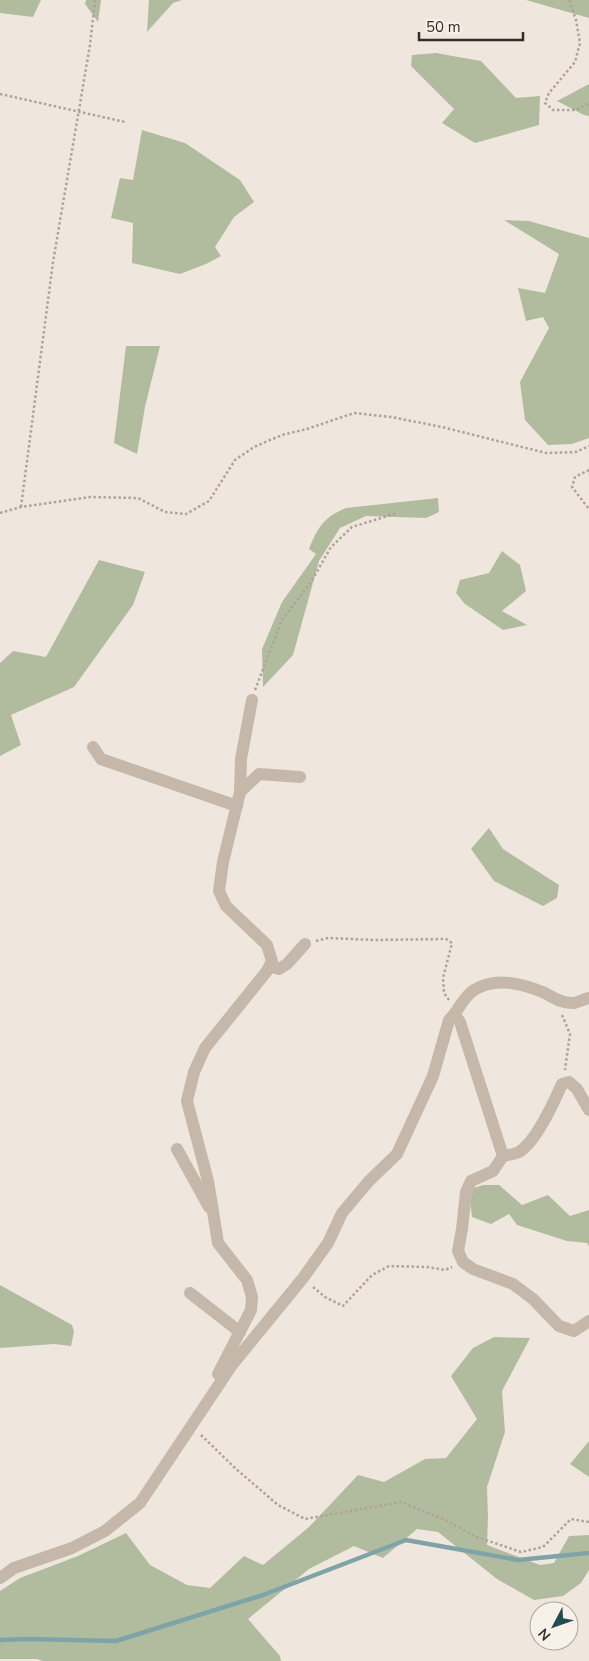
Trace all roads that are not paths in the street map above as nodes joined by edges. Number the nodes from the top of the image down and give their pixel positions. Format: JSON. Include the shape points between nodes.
{"nodes":[{"id":1,"x":252,"y":700,"type":"road end"},
{"id":2,"x":93,"y":747,"type":"dead end"},
{"id":3,"x":300,"y":777,"type":"dead end"},
{"id":4,"x":240,"y":792,"type":"junction"},
{"id":5,"x":236,"y":806,"type":"junction"},
{"id":6,"x":305,"y":944,"type":"road end"},
{"id":7,"x":270,"y":966,"type":"junction"},
{"id":8,"x":589,"y":998,"type":"edge"},
{"id":9,"x":456,"y":1013,"type":"junction"},
{"id":10,"x":589,"y":1110,"type":"edge"},
{"id":11,"x":177,"y":1149,"type":"dead end"},
{"id":12,"x":504,"y":1156,"type":"junction"},
{"id":13,"x":214,"y":1216,"type":"junction"},
{"id":14,"x":190,"y":1293,"type":"dead end"},
{"id":15,"x":589,"y":1321,"type":"edge"},
{"id":16,"x":240,"y":1332,"type":"junction"},
{"id":17,"x":192,"y":1425,"type":"junction"},
{"id":18,"x":0,"y":1578,"type":"edge"}],
"edges":[{"from":1,"to":4,"type":"street","via":[[241,759]]},
{"from":2,"to":5,"type":"street","via":[[101,759]]},
{"from":3,"to":4,"type":"street","via":[[259,774]]},
{"from":4,"to":5,"type":"street"},
{"from":5,"to":7,"type":"street","via":[[218,892],[226,906],[267,945],[272,962]]},
{"from":6,"to":7,"type":"street","via":[[287,964],[279,969]]},
{"from":7,"to":13,"type":"street","via":[[205,1048],[194,1072],[187,1101]]},
{"from":8,"to":9,"type":"street","via":[[574,1003],[561,1001],[530,987],[499,983],[474,990]]},
{"from":9,"to":12,"type":"street"},
{"from":9,"to":17,"type":"street","via":[[449,1020],[433,1076],[397,1154],[342,1213],[328,1243],[232,1364]]},
{"from":10,"to":12,"type":"street","via":[[577,1089],[568,1082],[562,1084],[547,1116],[527,1144],[519,1152]]},
{"from":11,"to":13,"type":"street"},
{"from":12,"to":15,"type":"street","via":[[494,1171],[472,1181],[466,1192],[458,1251],[463,1262],[513,1284],[559,1326],[574,1331]]},
{"from":13,"to":16,"type":"street","via":[[218,1243],[246,1280],[252,1297],[251,1310]]},
{"from":14,"to":16,"type":"street"},
{"from":16,"to":17,"type":"street"},
{"from":17,"to":18,"type":"street","via":[[140,1502],[105,1531],[72,1548],[14,1568]]}]}
